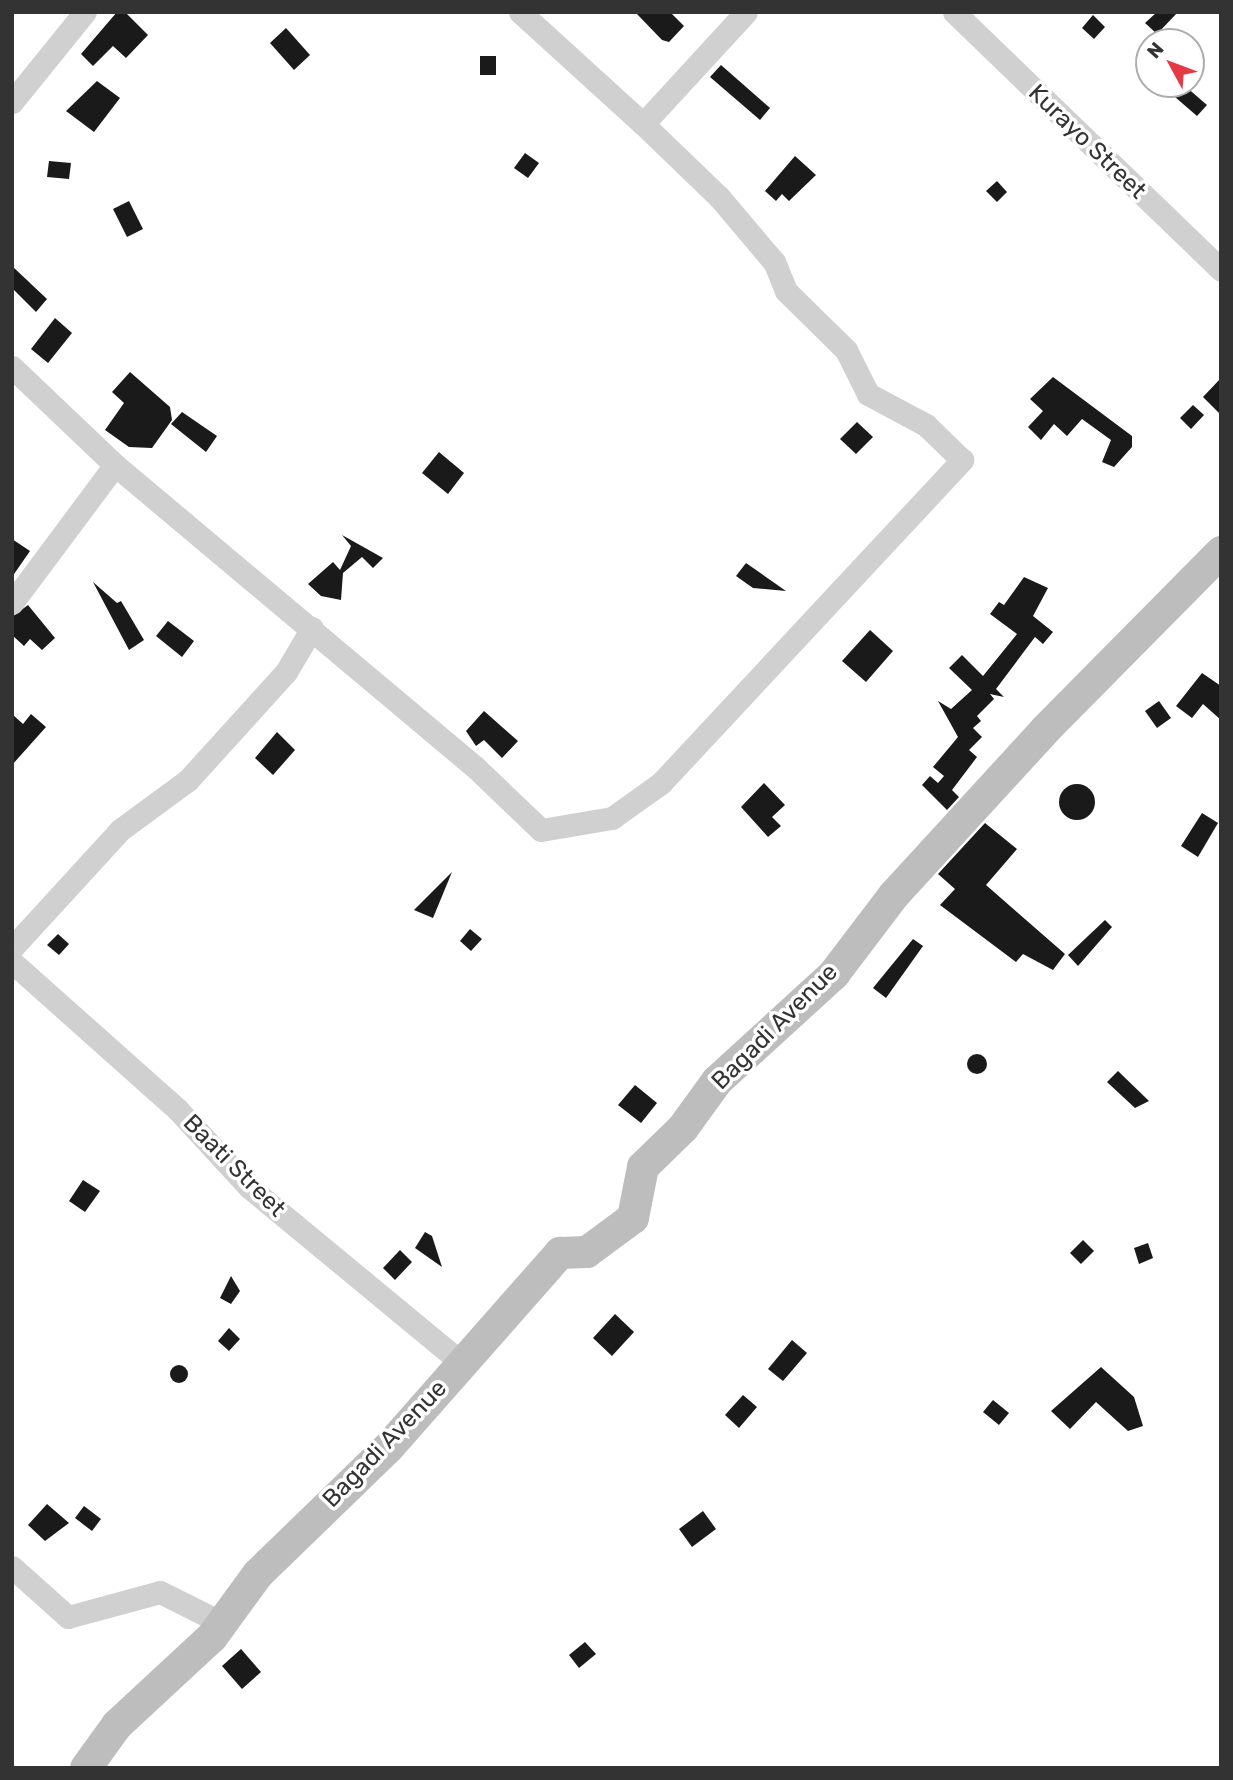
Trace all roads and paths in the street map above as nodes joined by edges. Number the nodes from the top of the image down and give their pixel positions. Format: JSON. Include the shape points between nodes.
{"nodes":[{"id":1,"x":85,"y":12,"type":"edge"},
{"id":2,"x":520,"y":12,"type":"edge"},
{"id":3,"x":746,"y":12,"type":"edge"},
{"id":4,"x":954,"y":12,"type":"edge"},
{"id":5,"x":12,"y":102,"type":"edge"},
{"id":6,"x":643,"y":124,"type":"junction"},
{"id":7,"x":1221,"y":270,"type":"edge"},
{"id":8,"x":12,"y":367,"type":"edge"},
{"id":9,"x":115,"y":465,"type":"junction"},
{"id":10,"x":1221,"y":552,"type":"edge"},
{"id":11,"x":12,"y":603,"type":"edge"},
{"id":12,"x":312,"y":628,"type":"junction"},
{"id":13,"x":12,"y":948,"type":"edge"},
{"id":14,"x":12,"y":962,"type":"edge"},
{"id":15,"x":462,"y":1363,"type":"junction"},
{"id":16,"x":12,"y":1567,"type":"edge"},
{"id":17,"x":222,"y":1623,"type":"junction"},
{"id":18,"x":86,"y":1768,"type":"edge"}],
"edges":[{"from":1,"to":5,"type":"street"},
{"from":2,"to":6,"type":"street"},
{"from":3,"to":6,"type":"street"},
{"from":4,"to":7,"type":"street","name":"Kurayo Street"},
{"from":6,"to":12,"type":"street","via":[[720,198],[774,262],[786,291],[846,350],[868,394],[926,425],[962,460],[661,783],[612,818],[541,830]]},
{"from":8,"to":9,"type":"street"},
{"from":9,"to":11,"type":"street"},
{"from":9,"to":12,"type":"street"},
{"from":10,"to":15,"type":"street","name":"Bagadi Avenue","via":[[894,895],[834,974],[717,1081],[683,1128],[643,1167],[633,1218],[587,1252],[561,1253]]},
{"from":12,"to":13,"type":"street","via":[[286,672],[188,780],[128,823]]},
{"from":14,"to":15,"type":"street","name":"Baati Street","via":[[178,1110],[249,1186]]},
{"from":15,"to":17,"type":"street","name":"Bagadi Avenue","via":[[389,1447],[258,1574]]},
{"from":16,"to":17,"type":"street","via":[[68,1617],[160,1592]]},
{"from":17,"to":18,"type":"street","name":"Bagadi Avenue","via":[[117,1726]]}]}
